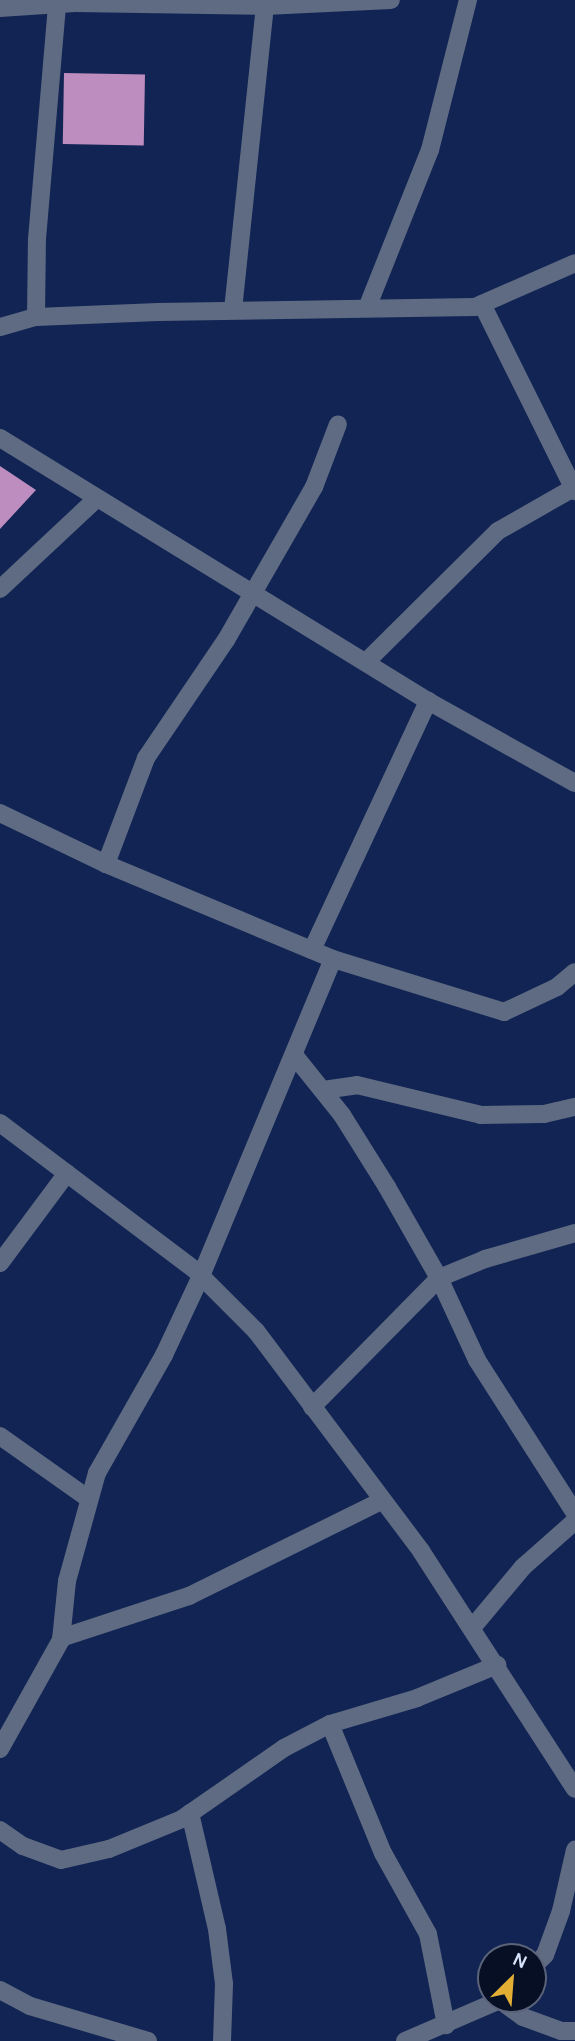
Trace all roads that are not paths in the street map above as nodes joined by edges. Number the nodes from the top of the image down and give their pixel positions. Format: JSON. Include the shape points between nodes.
{"nodes":[{"id":1,"x":391,"y":0,"type":"edge"},
{"id":2,"x":468,"y":0,"type":"edge"},
{"id":3,"x":57,"y":4,"type":"junction"},
{"id":4,"x":265,"y":6,"type":"junction"},
{"id":5,"x":0,"y":8,"type":"edge"},
{"id":6,"x":575,"y":263,"type":"edge"},
{"id":7,"x":482,"y":304,"type":"junction"},
{"id":8,"x":367,"y":308,"type":"junction"},
{"id":9,"x":233,"y":310,"type":"junction"},
{"id":10,"x":36,"y":317,"type":"junction"},
{"id":11,"x":0,"y":327,"type":"edge"},
{"id":12,"x":338,"y":424,"type":"dead end"},
{"id":13,"x":0,"y":439,"type":"edge"},
{"id":14,"x":574,"y":489,"type":"edge"},
{"id":15,"x":95,"y":499,"type":"junction"},
{"id":16,"x":0,"y":589,"type":"edge"},
{"id":17,"x":253,"y":593,"type":"junction"},
{"id":18,"x":367,"y":661,"type":"junction"},
{"id":19,"x":428,"y":701,"type":"junction"},
{"id":20,"x":575,"y":783,"type":"edge"},
{"id":21,"x":0,"y":814,"type":"edge"},
{"id":22,"x":106,"y":864,"type":"junction"},
{"id":23,"x":312,"y":950,"type":"junction"},
{"id":24,"x":333,"y":959,"type":"junction"},
{"id":25,"x":575,"y":972,"type":"edge"},
{"id":26,"x":295,"y":1055,"type":"junction"},
{"id":27,"x":323,"y":1090,"type":"junction"},
{"id":28,"x":575,"y":1107,"type":"edge"},
{"id":29,"x":0,"y":1123,"type":"edge"},
{"id":30,"x":67,"y":1173,"type":"junction"},
{"id":31,"x":575,"y":1233,"type":"edge"},
{"id":32,"x":0,"y":1263,"type":"edge"},
{"id":33,"x":201,"y":1276,"type":"junction"},
{"id":34,"x":439,"y":1278,"type":"junction"},
{"id":35,"x":312,"y":1407,"type":"junction"},
{"id":36,"x":0,"y":1436,"type":"edge"},
{"id":37,"x":89,"y":1499,"type":"junction"},
{"id":38,"x":383,"y":1500,"type":"junction"},
{"id":39,"x":575,"y":1513,"type":"edge"},
{"id":40,"x":575,"y":1521,"type":"edge"},
{"id":41,"x":472,"y":1628,"type":"junction"},
{"id":42,"x":61,"y":1638,"type":"junction"},
{"id":43,"x":496,"y":1665,"type":"junction"},
{"id":44,"x":330,"y":1724,"type":"junction"},
{"id":45,"x":0,"y":1749,"type":"edge"},
{"id":46,"x":575,"y":1787,"type":"edge"},
{"id":47,"x":190,"y":1813,"type":"junction"},
{"id":48,"x":0,"y":1830,"type":"edge"},
{"id":49,"x":575,"y":1850,"type":"edge"},
{"id":50,"x":547,"y":1950,"type":"edge"},
{"id":51,"x":0,"y":1990,"type":"edge"},
{"id":52,"x":477,"y":2011,"type":"edge"},
{"id":53,"x":518,"y":2013,"type":"edge"},
{"id":54,"x":446,"y":2025,"type":"junction"},
{"id":55,"x":575,"y":2031,"type":"edge"},
{"id":56,"x":148,"y":2041,"type":"edge"},
{"id":57,"x":222,"y":2041,"type":"edge"},
{"id":58,"x":405,"y":2041,"type":"edge"}],
"edges":[{"from":1,"to":4,"type":"street"},
{"from":2,"to":8,"type":"street","via":[[430,150]]},
{"from":3,"to":4,"type":"street"},
{"from":3,"to":5,"type":"street"},
{"from":3,"to":10,"type":"street","via":[[37,239]]},
{"from":4,"to":9,"type":"street"},
{"from":6,"to":7,"type":"street"},
{"from":7,"to":8,"type":"street"},
{"from":7,"to":14,"type":"street"},
{"from":8,"to":9,"type":"street"},
{"from":9,"to":10,"type":"street"},
{"from":10,"to":11,"type":"street"},
{"from":12,"to":17,"type":"street","via":[[314,487]]},
{"from":13,"to":15,"type":"street"},
{"from":14,"to":18,"type":"street","via":[[498,531]]},
{"from":15,"to":16,"type":"street"},
{"from":15,"to":17,"type":"street"},
{"from":17,"to":18,"type":"street"},
{"from":17,"to":22,"type":"street","via":[[146,758]]},
{"from":18,"to":19,"type":"street"},
{"from":19,"to":20,"type":"street"},
{"from":19,"to":23,"type":"street"},
{"from":21,"to":22,"type":"street"},
{"from":22,"to":23,"type":"street"},
{"from":23,"to":24,"type":"street"},
{"from":24,"to":25,"type":"street","via":[[504,1012],[557,987]]},
{"from":24,"to":26,"type":"street"},
{"from":26,"to":27,"type":"street"},
{"from":26,"to":33,"type":"street"},
{"from":27,"to":28,"type":"street","via":[[357,1085],[481,1115],[544,1114]]},
{"from":27,"to":34,"type":"street"},
{"from":29,"to":30,"type":"street"},
{"from":30,"to":32,"type":"street"},
{"from":30,"to":33,"type":"street"},
{"from":31,"to":34,"type":"street","via":[[485,1259]]},
{"from":33,"to":35,"type":"street","via":[[256,1331]]},
{"from":33,"to":37,"type":"street","via":[[164,1355],[97,1473]]},
{"from":34,"to":35,"type":"street"},
{"from":34,"to":39,"type":"street","via":[[477,1360]]},
{"from":35,"to":38,"type":"street"},
{"from":36,"to":37,"type":"street"},
{"from":37,"to":42,"type":"street","via":[[67,1581]]},
{"from":38,"to":41,"type":"street"},
{"from":38,"to":42,"type":"street","via":[[189,1595]]},
{"from":40,"to":41,"type":"street","via":[[523,1567]]},
{"from":41,"to":43,"type":"street"},
{"from":42,"to":45,"type":"street"},
{"from":43,"to":44,"type":"street","via":[[417,1698]]},
{"from":43,"to":46,"type":"street"},
{"from":44,"to":47,"type":"street","via":[[284,1748]]},
{"from":44,"to":54,"type":"street","via":[[383,1853],[428,1934]]},
{"from":47,"to":48,"type":"street","via":[[109,1849],[61,1860],[23,1846]]},
{"from":47,"to":57,"type":"street","via":[[218,1928],[224,1984]]},
{"from":49,"to":50,"type":"street"},
{"from":51,"to":56,"type":"street","via":[[30,2006]]},
{"from":52,"to":54,"type":"street"},
{"from":53,"to":55,"type":"street","via":[[561,2031]]},
{"from":54,"to":58,"type":"street"}]}
